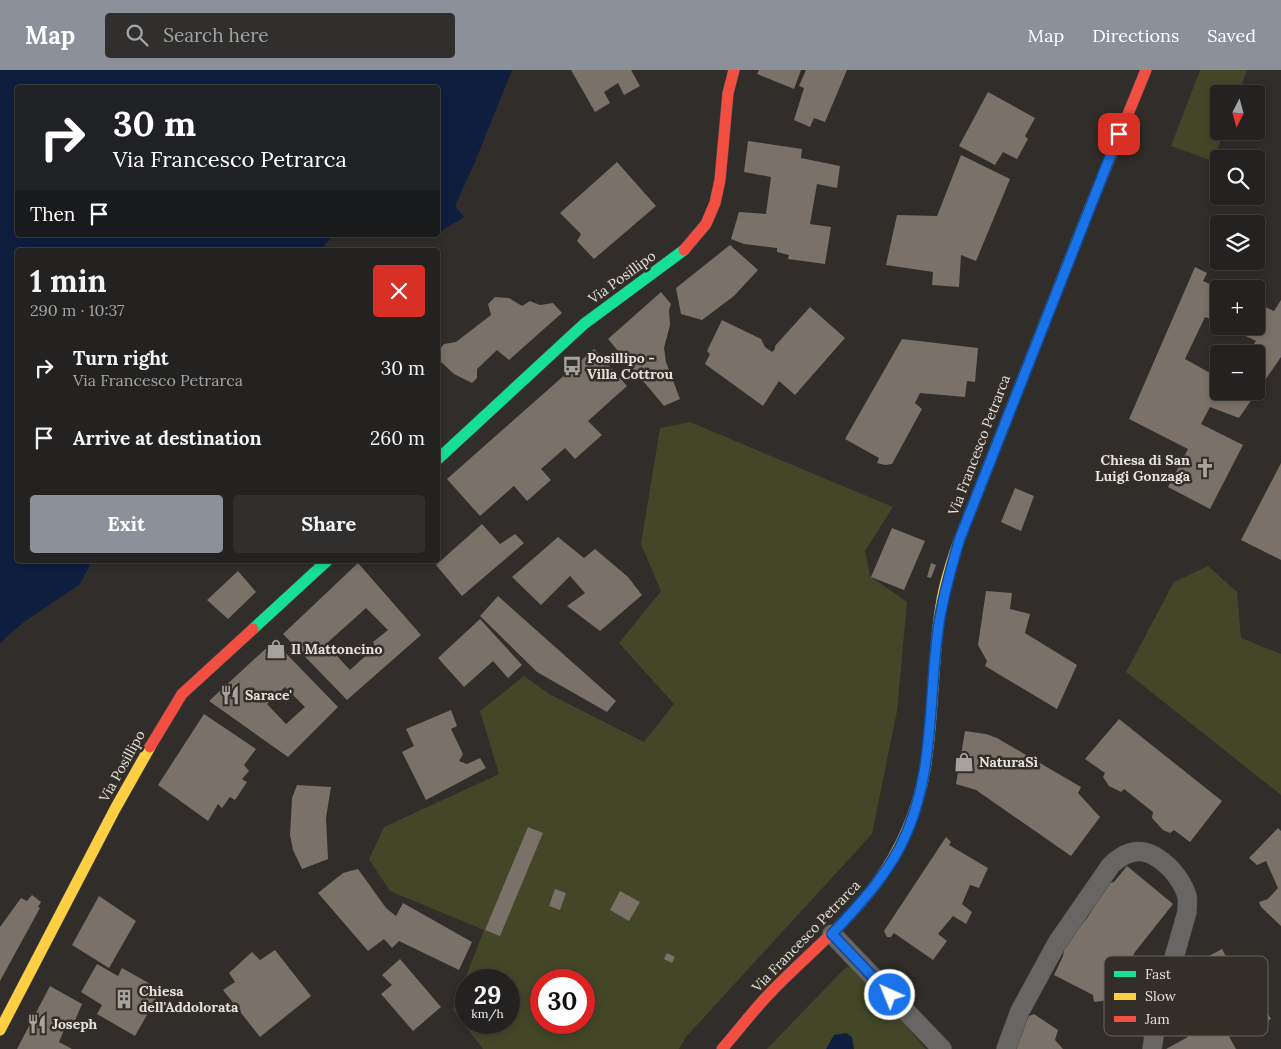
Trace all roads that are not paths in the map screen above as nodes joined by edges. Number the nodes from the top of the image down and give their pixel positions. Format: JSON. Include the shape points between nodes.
{"nodes":[{"id":1,"x":734,"y":70,"type":"edge"},
{"id":2,"x":1146,"y":70,"type":"edge"},
{"id":3,"x":440,"y":457,"type":"edge"},
{"id":4,"x":325,"y":563,"type":"edge"},
{"id":5,"x":832,"y":934,"type":"junction"},
{"id":6,"x":1175,"y":956,"type":"edge"},
{"id":7,"x":0,"y":1030,"type":"edge"},
{"id":8,"x":1154,"y":1036,"type":"edge"},
{"id":9,"x":722,"y":1049,"type":"edge"},
{"id":10,"x":942,"y":1049,"type":"edge"},
{"id":11,"x":1006,"y":1049,"type":"edge"},
{"id":12,"x":1152,"y":1049,"type":"edge"}],
"edges":[{"from":1,"to":3,"type":"street","name":"Via Posillipo","via":[[728,93],[720,180],[715,204],[706,224],[685,249],[584,324]]},
{"from":2,"to":5,"type":"street","name":"Via Francesco Petrarca","via":[[960,538],[937,633],[925,770],[916,807],[900,846],[884,873],[862,903]]},
{"from":4,"to":7,"type":"street","name":"Via Posillipo","via":[[182,694],[115,809]]},
{"from":5,"to":9,"type":"street","name":"Via Francesco Petrarca","via":[[771,992]]},
{"from":5,"to":10,"type":"street"},
{"from":6,"to":11,"type":"street","via":[[1187,912],[1187,897],[1180,879],[1162,860],[1149,852],[1133,851],[1120,856],[1111,864],[1058,942],[1020,1011]]},
{"from":8,"to":12,"type":"street"}]}
